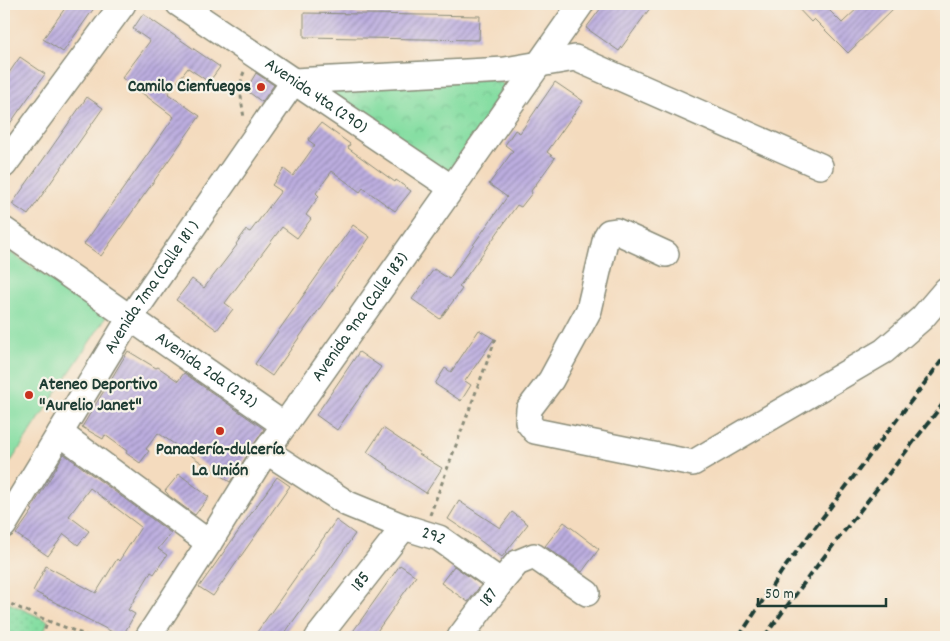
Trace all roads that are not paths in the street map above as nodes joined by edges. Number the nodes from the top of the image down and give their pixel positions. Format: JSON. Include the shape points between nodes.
{"nodes":[{"id":1,"x":123,"y":4,"type":"edge"},
{"id":2,"x":179,"y":4,"type":"edge"},
{"id":3,"x":581,"y":4,"type":"edge"},
{"id":4,"x":539,"y":64,"type":"junction"},
{"id":5,"x":294,"y":82,"type":"junction"},
{"id":6,"x":4,"y":165,"type":"edge"},
{"id":7,"x":820,"y":166,"type":"dead end"},
{"id":8,"x":452,"y":188,"type":"junction"},
{"id":9,"x":4,"y":230,"type":"edge"},
{"id":10,"x":666,"y":254,"type":"dead end"},
{"id":11,"x":946,"y":290,"type":"edge"},
{"id":12,"x":130,"y":318,"type":"junction"},
{"id":13,"x":284,"y":425,"type":"junction"},
{"id":14,"x":60,"y":433,"type":"junction"},
{"id":15,"x":266,"y":451,"type":"junction"},
{"id":16,"x":4,"y":525,"type":"edge"},
{"id":17,"x":414,"y":530,"type":"junction"},
{"id":18,"x":209,"y":543,"type":"junction"},
{"id":19,"x":501,"y":582,"type":"junction"},
{"id":20,"x":587,"y":593,"type":"dead end"},
{"id":21,"x":148,"y":637,"type":"edge"},
{"id":22,"x":318,"y":637,"type":"edge"},
{"id":23,"x":460,"y":637,"type":"edge"}],
"edges":[{"from":1,"to":6,"type":"street"},
{"from":2,"to":5,"type":"street","name":"Avenida 4ta (290)"},
{"from":3,"to":4,"type":"street","name":"Avenida 9na (Calle 183)"},
{"from":4,"to":5,"type":"street","via":[[505,70]]},
{"from":4,"to":7,"type":"street","via":[[575,58]]},
{"from":4,"to":8,"type":"street","name":"Avenida 9na (Calle 183)"},
{"from":5,"to":8,"type":"street","name":"Avenida 4ta (290)"},
{"from":5,"to":12,"type":"street","name":"Avenida 7ma (Calle 181 )"},
{"from":8,"to":13,"type":"street","name":"Avenida 9na (Calle 183)"},
{"from":9,"to":12,"type":"street","name":"Avenida 2da (292)"},
{"from":10,"to":11,"type":"street","via":[[616,231],[609,232],[589,310],[551,380],[529,409],[528,422],[535,430],[694,463],[884,351],[922,318]]},
{"from":12,"to":13,"type":"street","name":"Avenida 2da (292)"},
{"from":12,"to":14,"type":"street","name":"Avenida 7ma (Calle 181 )"},
{"from":13,"to":15,"type":"street","name":"Avenida 9na (Calle 183)"},
{"from":14,"to":16,"type":"street","name":"Avenida 7ma (Calle 181 )"},
{"from":14,"to":18,"type":"street"},
{"from":15,"to":17,"type":"street","name":"292","via":[[348,504]]},
{"from":15,"to":18,"type":"street","name":"Avenida 9na (Calle 183)"},
{"from":17,"to":19,"type":"street","name":"292","via":[[439,538]]},
{"from":17,"to":22,"type":"street","name":"185"},
{"from":18,"to":21,"type":"street","name":"Avenida 9na (Calle 183)"},
{"from":19,"to":20,"type":"street","via":[[517,563],[534,556]]},
{"from":19,"to":23,"type":"street","name":"187"}]}
